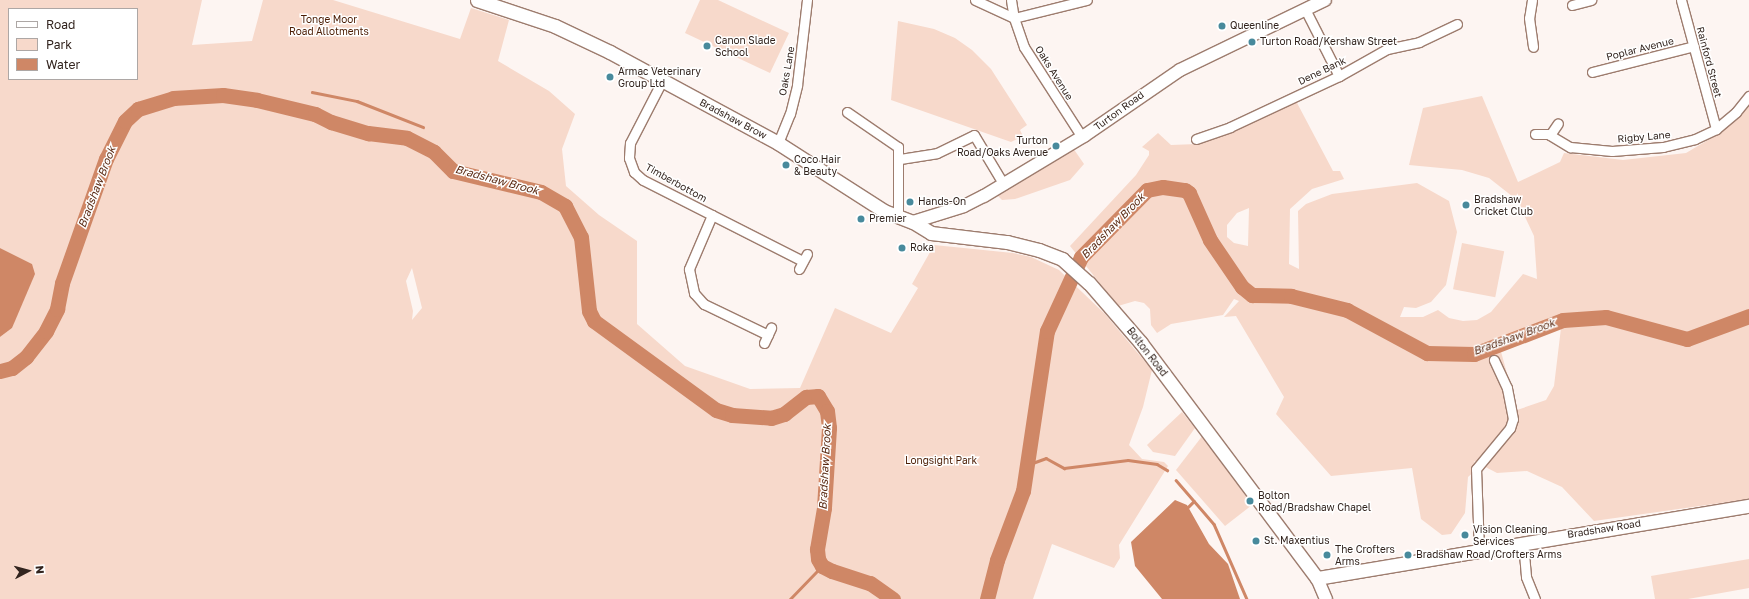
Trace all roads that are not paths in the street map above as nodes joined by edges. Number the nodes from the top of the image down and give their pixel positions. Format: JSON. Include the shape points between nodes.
{"nodes":[{"id":1,"x":479,"y":0,"type":"edge"},
{"id":2,"x":807,"y":0,"type":"edge"},
{"id":3,"x":975,"y":0,"type":"edge"},
{"id":4,"x":1011,"y":0,"type":"edge"},
{"id":5,"x":1087,"y":0,"type":"edge"},
{"id":6,"x":1326,"y":0,"type":"edge"},
{"id":7,"x":1532,"y":0,"type":"edge"},
{"id":8,"x":1591,"y":0,"type":"edge"},
{"id":9,"x":1681,"y":0,"type":"edge"},
{"id":10,"x":1572,"y":5,"type":"dead end"},
{"id":11,"x":1306,"y":11,"type":"junction"},
{"id":12,"x":1014,"y":18,"type":"junction"},
{"id":13,"x":1457,"y":24,"type":"dead end"},
{"id":14,"x":1533,"y":46,"type":"dead end"},
{"id":15,"x":1694,"y":46,"type":"junction"},
{"id":16,"x":1592,"y":72,"type":"dead end"},
{"id":17,"x":1339,"y":76,"type":"junction"},
{"id":18,"x":662,"y":81,"type":"junction"},
{"id":19,"x":1749,"y":96,"type":"edge"},
{"id":20,"x":846,"y":112,"type":"dead end"},
{"id":21,"x":1558,"y":123,"type":"dead end"},
{"id":22,"x":1716,"y":129,"type":"junction"},
{"id":23,"x":1535,"y":134,"type":"dead end"},
{"id":24,"x":1550,"y":136,"type":"junction"},
{"id":25,"x":1082,"y":137,"type":"junction"},
{"id":26,"x":1196,"y":139,"type":"dead end"},
{"id":27,"x":778,"y":143,"type":"junction"},
{"id":28,"x":900,"y":158,"type":"junction"},
{"id":29,"x":1004,"y":185,"type":"junction"},
{"id":30,"x":712,"y":215,"type":"junction"},
{"id":31,"x":898,"y":217,"type":"junction"},
{"id":32,"x":913,"y":222,"type":"junction"},
{"id":33,"x":803,"y":262,"type":"dead end"},
{"id":34,"x":768,"y":335,"type":"dead end"},
{"id":35,"x":1494,"y":360,"type":"dead end"},
{"id":36,"x":1749,"y":506,"type":"edge"},
{"id":37,"x":1523,"y":542,"type":"junction"},
{"id":38,"x":1479,"y":550,"type":"junction"},
{"id":39,"x":1316,"y":578,"type":"junction"},
{"id":40,"x":1326,"y":599,"type":"edge"},
{"id":41,"x":1535,"y":599,"type":"edge"}],
"edges":[{"from":1,"to":18,"type":"main road","name":"Bradshaw Brow","via":[[571,33]]},
{"from":2,"to":27,"type":"street","name":"Oaks Lane","via":[[797,85],[790,114]]},
{"from":3,"to":12,"type":"street"},
{"from":4,"to":12,"type":"street","name":"Oaks Avenue"},
{"from":5,"to":12,"type":"street"},
{"from":6,"to":11,"type":"main road","name":"Turton Road"},
{"from":7,"to":14,"type":"street","via":[[1529,34]]},
{"from":8,"to":10,"type":"street"},
{"from":9,"to":15,"type":"street","name":"Rainford Street"},
{"from":11,"to":17,"type":"street"},
{"from":11,"to":25,"type":"main road","name":"Turton Road","via":[[1180,70]]},
{"from":12,"to":25,"type":"street","name":"Oaks Avenue","via":[[1024,47]]},
{"from":13,"to":17,"type":"street","name":"Dene Bank","via":[[1419,42],[1387,49]]},
{"from":15,"to":16,"type":"street","name":"Poplar Avenue"},
{"from":15,"to":22,"type":"street","name":"Rainford Street"},
{"from":17,"to":26,"type":"street","name":"Dene Bank"},
{"from":18,"to":27,"type":"main road","name":"Bradshaw Brow"},
{"from":18,"to":30,"type":"street","name":"Timberbottom","via":[[632,136],[628,150],[631,165],[643,180]]},
{"from":19,"to":22,"type":"street","name":"Rigby Lane","via":[[1736,112]]},
{"from":20,"to":28,"type":"street","via":[[896,144]]},
{"from":21,"to":24,"type":"street"},
{"from":22,"to":24,"type":"street","name":"Rigby Lane","via":[[1682,144],[1641,150],[1612,151],[1570,147]]},
{"from":23,"to":24,"type":"street","name":"Rigby Lane"},
{"from":25,"to":29,"type":"main road","name":"Turton Road"},
{"from":27,"to":31,"type":"main road","name":"Bradshaw Brow"},
{"from":28,"to":29,"type":"street","via":[[937,153],[974,135]]},
{"from":28,"to":31,"type":"street"},
{"from":29,"to":32,"type":"main road","name":"Turton Road","via":[[964,206]]},
{"from":30,"to":33,"type":"street","name":"Timberbottom"},
{"from":30,"to":34,"type":"street","name":"Timberbottom","via":[[689,269],[694,293],[704,304]]},
{"from":31,"to":32,"type":"main road","name":"Bradshaw Brow"},
{"from":32,"to":39,"type":"main road","name":"Bolton Road","via":[[931,233],[1012,243],[1062,259],[1089,283],[1156,362]]},
{"from":35,"to":38,"type":"street","via":[[1507,388],[1513,419],[1510,428],[1476,468]]},
{"from":36,"to":37,"type":"main road","name":"Bradshaw Road"},
{"from":37,"to":38,"type":"main road","name":"Bradshaw Road"},
{"from":37,"to":41,"type":"street","via":[[1526,577]]},
{"from":38,"to":39,"type":"main road","name":"Bradshaw Road"},
{"from":39,"to":40,"type":"main road"}]}
